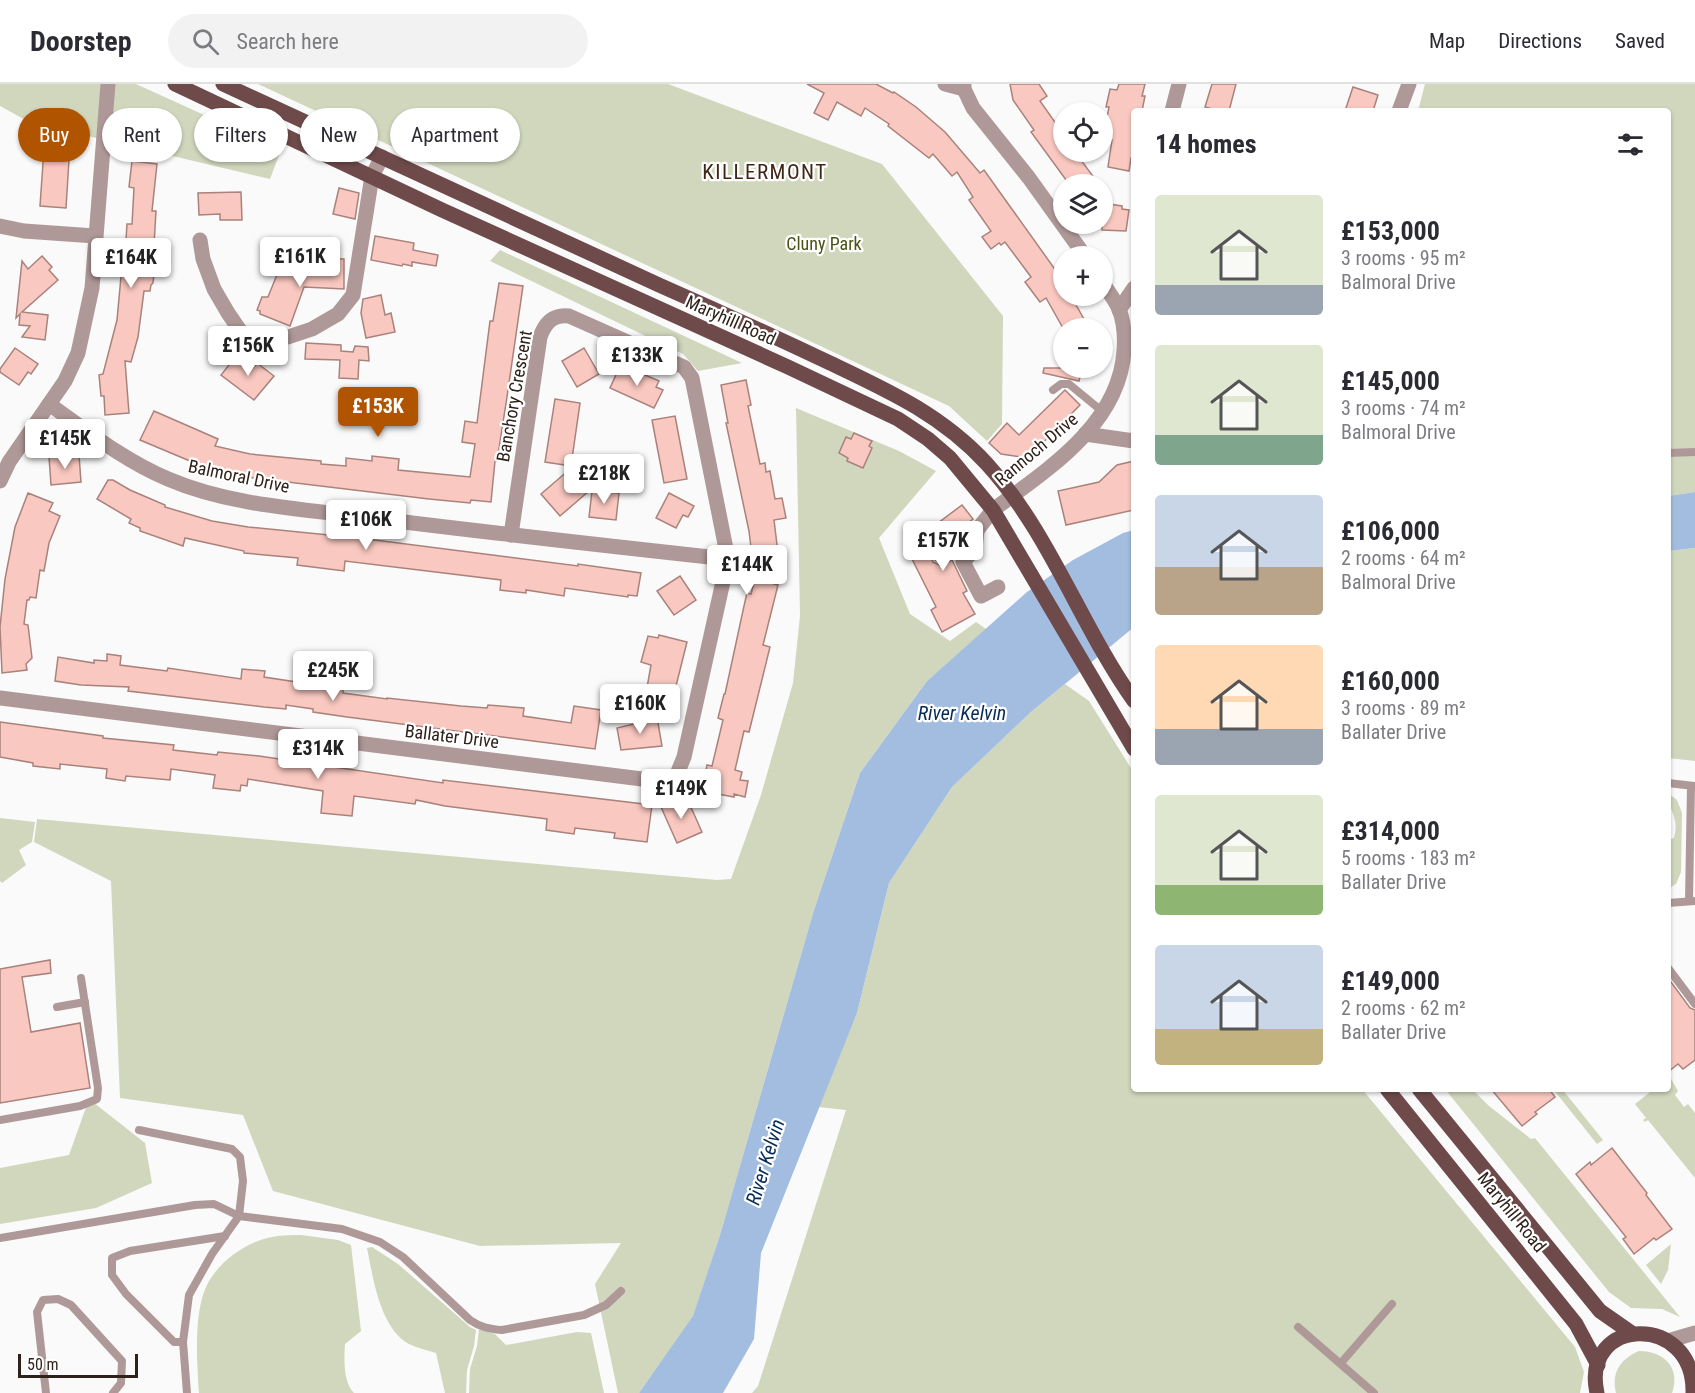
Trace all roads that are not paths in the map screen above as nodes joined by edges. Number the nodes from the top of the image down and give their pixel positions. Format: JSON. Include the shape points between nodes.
{"nodes":[{"id":1,"x":108,"y":84,"type":"edge"},
{"id":2,"x":175,"y":84,"type":"edge"},
{"id":3,"x":223,"y":84,"type":"edge"},
{"id":4,"x":945,"y":84,"type":"edge"},
{"id":5,"x":1179,"y":84,"type":"edge"},
{"id":6,"x":1409,"y":84,"type":"edge"},
{"id":7,"x":964,"y":87,"type":"edge"},
{"id":8,"x":1173,"y":108,"type":"edge"},
{"id":9,"x":1400,"y":108,"type":"edge"},
{"id":10,"x":382,"y":157,"type":"junction"},
{"id":11,"x":372,"y":176,"type":"junction"},
{"id":12,"x":0,"y":226,"type":"edge"},
{"id":13,"x":95,"y":236,"type":"junction"},
{"id":14,"x":200,"y":240,"type":"dead end"},
{"id":15,"x":1078,"y":246,"type":"edge"},
{"id":16,"x":1131,"y":292,"type":"edge"},
{"id":17,"x":1113,"y":300,"type":"edge"},
{"id":18,"x":1119,"y":310,"type":"junction"},
{"id":19,"x":1053,"y":390,"type":"dead end"},
{"id":20,"x":908,"y":400,"type":"junction"},
{"id":21,"x":49,"y":404,"type":"junction"},
{"id":22,"x":1104,"y":413,"type":"junction"},
{"id":23,"x":898,"y":419,"type":"junction"},
{"id":24,"x":1085,"y":434,"type":"junction"},
{"id":25,"x":1131,"y":441,"type":"edge"},
{"id":26,"x":1695,"y":452,"type":"edge"},
{"id":27,"x":1671,"y":453,"type":"edge"},
{"id":28,"x":5,"y":459,"type":"edge"},
{"id":29,"x":0,"y":481,"type":"edge"},
{"id":30,"x":1013,"y":495,"type":"junction"},
{"id":31,"x":993,"y":510,"type":"junction"},
{"id":32,"x":976,"y":530,"type":"junction"},
{"id":33,"x":512,"y":535,"type":"junction"},
{"id":34,"x":941,"y":556,"type":"dead end"},
{"id":35,"x":728,"y":558,"type":"junction"},
{"id":36,"x":998,"y":587,"type":"dead end"},
{"id":37,"x":1131,"y":696,"type":"edge"},
{"id":38,"x":0,"y":698,"type":"edge"},
{"id":39,"x":1131,"y":698,"type":"edge"},
{"id":40,"x":1108,"y":708,"type":"junction"},
{"id":41,"x":1131,"y":744,"type":"edge"},
{"id":42,"x":1671,"y":783,"type":"edge"},
{"id":43,"x":1693,"y":786,"type":"edge"},
{"id":44,"x":1692,"y":901,"type":"edge"},
{"id":45,"x":1671,"y":903,"type":"edge"},
{"id":46,"x":1671,"y":972,"type":"edge"},
{"id":47,"x":81,"y":978,"type":"dead end"},
{"id":48,"x":85,"y":1002,"type":"junction"},
{"id":49,"x":1695,"y":1004,"type":"edge"},
{"id":50,"x":57,"y":1007,"type":"dead end"},
{"id":51,"x":1389,"y":1092,"type":"edge"},
{"id":52,"x":1421,"y":1092,"type":"edge"},
{"id":53,"x":0,"y":1120,"type":"edge"},
{"id":54,"x":140,"y":1130,"type":"dead end"},
{"id":55,"x":239,"y":1216,"type":"junction"},
{"id":56,"x":225,"y":1236,"type":"junction"},
{"id":57,"x":0,"y":1238,"type":"edge"},
{"id":58,"x":621,"y":1291,"type":"dead end"},
{"id":59,"x":1392,"y":1304,"type":"dead end"},
{"id":60,"x":1298,"y":1327,"type":"dead end"},
{"id":61,"x":1695,"y":1333,"type":"edge"},
{"id":62,"x":1633,"y":1334,"type":"junction"},
{"id":63,"x":1671,"y":1340,"type":"junction"},
{"id":64,"x":183,"y":1342,"type":"junction"},
{"id":65,"x":1341,"y":1363,"type":"junction"},
{"id":66,"x":1598,"y":1365,"type":"junction"},
{"id":67,"x":1694,"y":1367,"type":"edge"},
{"id":68,"x":187,"y":1390,"type":"edge"},
{"id":69,"x":46,"y":1393,"type":"edge"},
{"id":70,"x":113,"y":1393,"type":"edge"},
{"id":71,"x":178,"y":1393,"type":"edge"},
{"id":72,"x":1374,"y":1393,"type":"edge"},
{"id":73,"x":1597,"y":1393,"type":"edge"},
{"id":74,"x":1692,"y":1393,"type":"edge"}],
"edges":[{"from":1,"to":13,"type":"street"},
{"from":2,"to":11,"type":"main road","name":"Maryhill Road"},
{"from":3,"to":10,"type":"main road","name":"Maryhill Road"},
{"from":4,"to":7,"type":"street"},
{"from":5,"to":8,"type":"street"},
{"from":6,"to":9,"type":"street"},
{"from":7,"to":15,"type":"street","via":[[973,108]]},
{"from":10,"to":11,"type":"street"},
{"from":10,"to":20,"type":"main road","name":"Maryhill Road"},
{"from":11,"to":14,"type":"street","via":[[352,295],[338,314],[312,329],[288,336],[247,336],[241,332],[214,289]]},
{"from":11,"to":23,"type":"main road","name":"Maryhill Road"},
{"from":12,"to":13,"type":"street"},
{"from":13,"to":21,"type":"street","via":[[92,288],[78,352]]},
{"from":16,"to":18,"type":"street"},
{"from":17,"to":18,"type":"street","name":"Rannoch Drive"},
{"from":18,"to":22,"type":"street","name":"Rannoch Drive","via":[[1125,334],[1123,364]]},
{"from":19,"to":22,"type":"lane","via":[[1069,384]]},
{"from":20,"to":23,"type":"lane"},
{"from":20,"to":30,"type":"main road","name":"Maryhill Road","via":[[954,432]]},
{"from":21,"to":28,"type":"street"},
{"from":21,"to":33,"type":"street","name":"Balmoral Drive","via":[[137,464],[204,492],[285,507]]},
{"from":22,"to":24,"type":"street","name":"Rannoch Drive"},
{"from":23,"to":31,"type":"main road","name":"Maryhill Road","via":[[950,458]]},
{"from":24,"to":25,"type":"street"},
{"from":24,"to":30,"type":"street","name":"Rannoch Drive"},
{"from":26,"to":27,"type":"lane"},
{"from":28,"to":29,"type":"street"},
{"from":30,"to":31,"type":"street","name":"Rannoch Drive"},
{"from":30,"to":37,"type":"main road","name":"Maryhill Road"},
{"from":31,"to":32,"type":"street","name":"Rannoch Drive"},
{"from":31,"to":40,"type":"main road","name":"Maryhill Road"},
{"from":32,"to":34,"type":"street"},
{"from":32,"to":36,"type":"street","via":[[975,549],[963,562],[981,596]]},
{"from":33,"to":35,"type":"street","name":"Balmoral Drive"},
{"from":33,"to":35,"type":"street","name":"Banchory Crescent","via":[[540,337],[548,321],[562,315],[688,372]]},
{"from":35,"to":38,"type":"street","name":"Ballater Drive","via":[[684,757],[677,774],[666,782]]},
{"from":39,"to":40,"type":"main road"},
{"from":40,"to":41,"type":"main road","name":"Maryhill Road"},
{"from":42,"to":43,"type":"lane"},
{"from":43,"to":44,"type":"lane"},
{"from":44,"to":45,"type":"lane"},
{"from":46,"to":49,"type":"lane"},
{"from":47,"to":48,"type":"lane"},
{"from":48,"to":50,"type":"lane"},
{"from":48,"to":53,"type":"lane","via":[[97,1099],[80,1106]]},
{"from":51,"to":66,"type":"main road","name":"Maryhill Road","via":[[1576,1324]]},
{"from":52,"to":62,"type":"main road","name":"Maryhill Road","via":[[1600,1311]]},
{"from":54,"to":55,"type":"lane","via":[[232,1149],[240,1157],[243,1180]]},
{"from":55,"to":56,"type":"lane"},
{"from":55,"to":57,"type":"lane","via":[[214,1204],[195,1205]]},
{"from":55,"to":58,"type":"lane","via":[[342,1230],[380,1242],[403,1257],[470,1320],[489,1329],[584,1315],[606,1305]]},
{"from":56,"to":64,"type":"lane","via":[[189,1295]]},
{"from":56,"to":64,"type":"lane","via":[[130,1251],[112,1258],[112,1275],[126,1294],[174,1342]]},
{"from":59,"to":65,"type":"lane"},
{"from":60,"to":65,"type":"lane"},
{"from":61,"to":63,"type":"street"},
{"from":62,"to":63,"type":"main road","via":[[1659,1334]]},
{"from":62,"to":66,"type":"main road","via":[[1606,1351]]},
{"from":63,"to":67,"type":"main road"},
{"from":64,"to":68,"type":"lane"},
{"from":65,"to":72,"type":"lane"},
{"from":66,"to":73,"type":"main road"},
{"from":67,"to":74,"type":"main road"},
{"from":68,"to":71,"type":"lane"},
{"from":69,"to":70,"type":"lane","via":[[37,1312],[44,1300],[58,1299],[71,1305],[122,1361],[121,1383]]}]}
